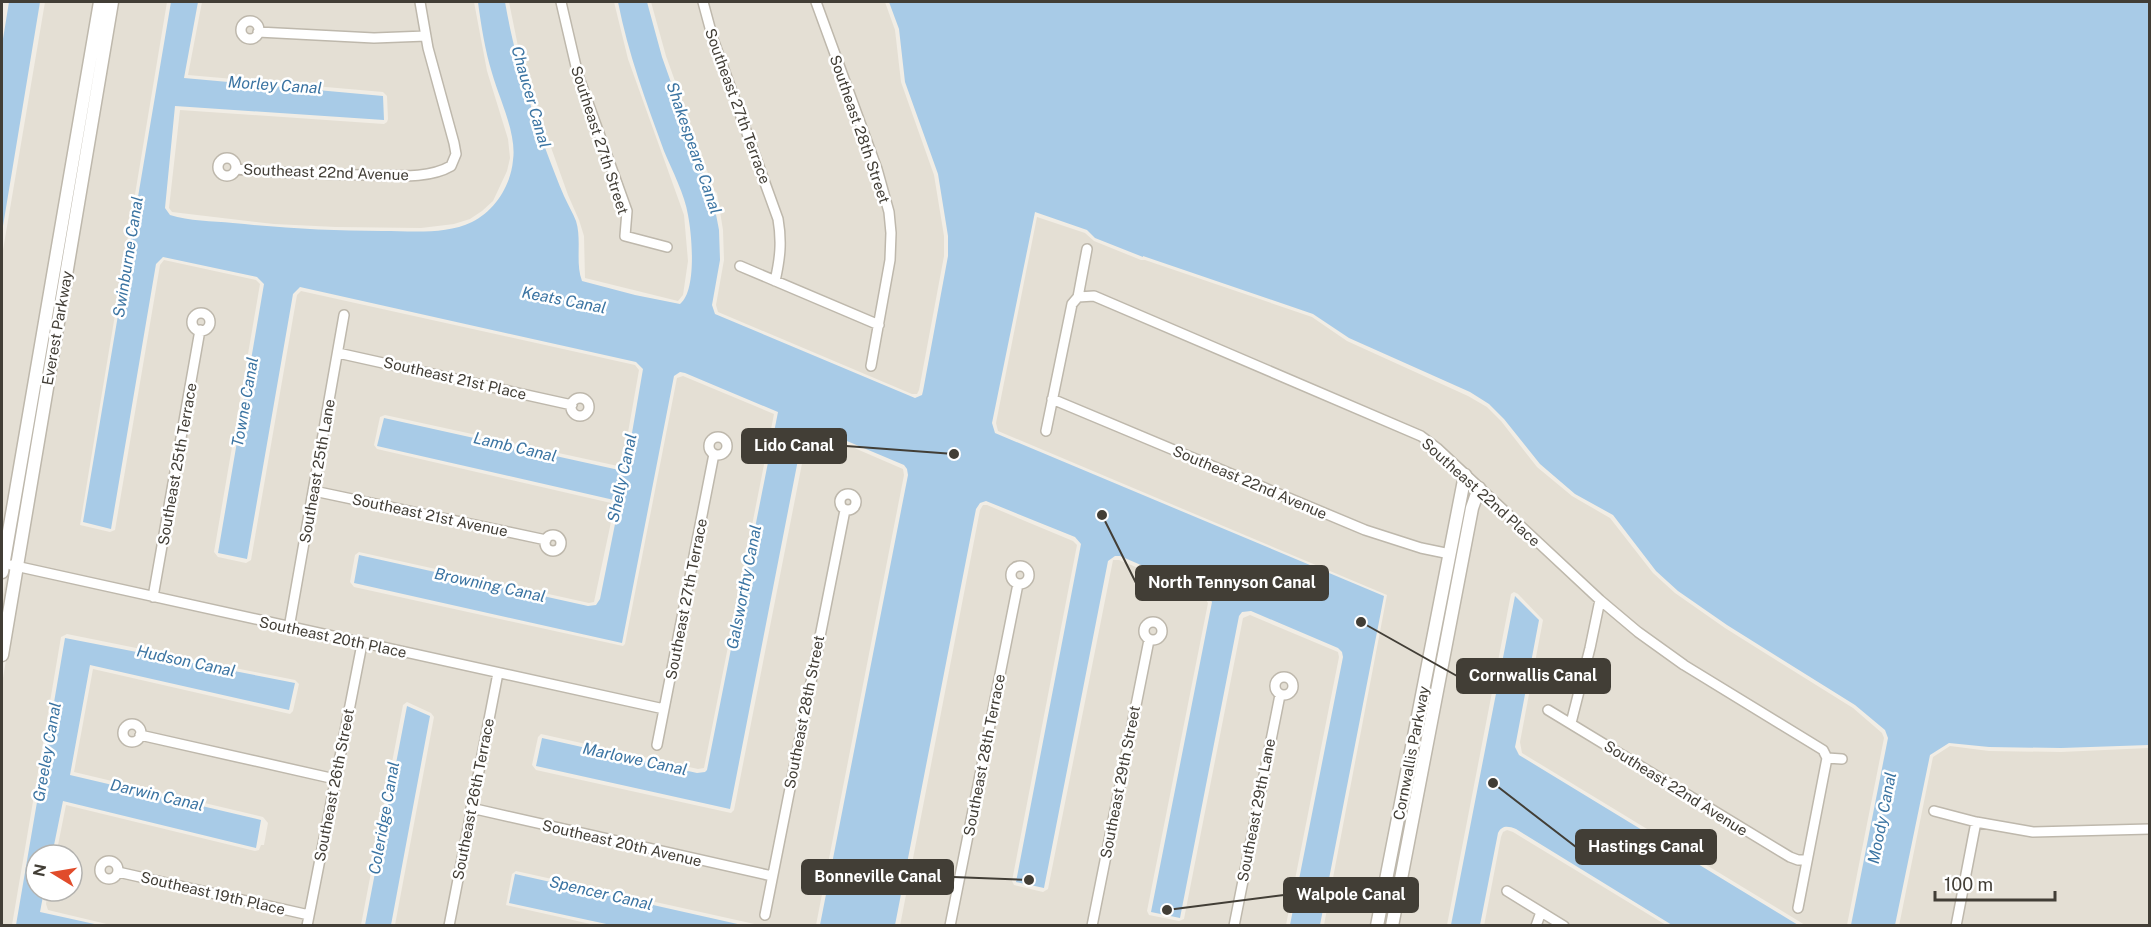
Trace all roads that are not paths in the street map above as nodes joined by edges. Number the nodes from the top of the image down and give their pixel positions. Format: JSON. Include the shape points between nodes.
{"nodes":[{"id":1,"x":100,"y":2,"type":"edge"},
{"id":2,"x":112,"y":2,"type":"edge"},
{"id":3,"x":420,"y":2,"type":"edge"},
{"id":4,"x":561,"y":2,"type":"edge"},
{"id":5,"x":703,"y":2,"type":"edge"},
{"id":6,"x":816,"y":2,"type":"edge"},
{"id":7,"x":103,"y":19,"type":"junction"},
{"id":8,"x":258,"y":32,"type":"dead end"},
{"id":9,"x":426,"y":36,"type":"junction"},
{"id":10,"x":236,"y":169,"type":"dead end"},
{"id":11,"x":668,"y":247,"type":"dead end"},
{"id":12,"x":1087,"y":249,"type":"dead end"},
{"id":13,"x":740,"y":266,"type":"dead end"},
{"id":14,"x":775,"y":281,"type":"junction"},
{"id":15,"x":1078,"y":297,"type":"junction"},
{"id":16,"x":46,"y":307,"type":"junction"},
{"id":17,"x":60,"y":309,"type":"junction"},
{"id":18,"x":344,"y":315,"type":"dead end"},
{"id":19,"x":879,"y":326,"type":"junction"},
{"id":20,"x":201,"y":330,"type":"dead end"},
{"id":21,"x":338,"y":353,"type":"junction"},
{"id":22,"x":871,"y":366,"type":"dead end"},
{"id":23,"x":1052,"y":399,"type":"junction"},
{"id":24,"x":572,"y":405,"type":"dead end"},
{"id":25,"x":1046,"y":431,"type":"dead end"},
{"id":26,"x":714,"y":454,"type":"dead end"},
{"id":27,"x":1465,"y":476,"type":"junction"},
{"id":28,"x":1479,"y":488,"type":"junction"},
{"id":29,"x":314,"y":491,"type":"junction"},
{"id":30,"x":845,"y":510,"type":"dead end"},
{"id":31,"x":546,"y":540,"type":"dead end"},
{"id":32,"x":1450,"y":554,"type":"junction"},
{"id":33,"x":16,"y":566,"type":"junction"},
{"id":34,"x":2,"y":568,"type":"edge"},
{"id":35,"x":1018,"y":584,"type":"dead end"},
{"id":36,"x":153,"y":597,"type":"junction"},
{"id":37,"x":1599,"y":600,"type":"junction"},
{"id":38,"x":289,"y":627,"type":"junction"},
{"id":39,"x":1149,"y":640,"type":"dead end"},
{"id":40,"x":362,"y":644,"type":"junction"},
{"id":41,"x":2,"y":655,"type":"edge"},
{"id":42,"x":498,"y":673,"type":"junction"},
{"id":43,"x":1280,"y":695,"type":"dead end"},
{"id":44,"x":664,"y":709,"type":"junction"},
{"id":45,"x":1548,"y":710,"type":"dead end"},
{"id":46,"x":1571,"y":723,"type":"junction"},
{"id":47,"x":140,"y":735,"type":"dead end"},
{"id":48,"x":657,"y":745,"type":"dead end"},
{"id":49,"x":1827,"y":758,"type":"junction"},
{"id":50,"x":1842,"y":759,"type":"dead end"},
{"id":51,"x":335,"y":779,"type":"junction"},
{"id":52,"x":1401,"y":803,"type":"junction"},
{"id":53,"x":1415,"y":806,"type":"junction"},
{"id":54,"x":471,"y":808,"type":"junction"},
{"id":55,"x":1934,"y":811,"type":"dead end"},
{"id":56,"x":1976,"y":822,"type":"junction"},
{"id":57,"x":2150,"y":829,"type":"edge"},
{"id":58,"x":1807,"y":860,"type":"junction"},
{"id":59,"x":118,"y":872,"type":"dead end"},
{"id":60,"x":772,"y":876,"type":"junction"},
{"id":61,"x":1507,"y":891,"type":"dead end"},
{"id":62,"x":1798,"y":908,"type":"dead end"},
{"id":63,"x":1541,"y":912,"type":"junction"},
{"id":64,"x":309,"y":915,"type":"junction"},
{"id":65,"x":765,"y":915,"type":"dead end"},
{"id":66,"x":952,"y":925,"type":"edge"},
{"id":67,"x":307,"y":926,"type":"edge"},
{"id":68,"x":448,"y":926,"type":"edge"},
{"id":69,"x":1092,"y":926,"type":"edge"},
{"id":70,"x":1234,"y":926,"type":"edge"},
{"id":71,"x":1377,"y":926,"type":"edge"},
{"id":72,"x":1392,"y":926,"type":"edge"},
{"id":73,"x":1536,"y":926,"type":"edge"},
{"id":74,"x":1564,"y":926,"type":"edge"},
{"id":75,"x":1956,"y":926,"type":"edge"}],
"edges":[{"from":1,"to":7,"type":"street","name":"Everest Parkway"},
{"from":2,"to":7,"type":"street","name":"Everest Parkway"},
{"from":3,"to":9,"type":"street"},
{"from":4,"to":11,"type":"street","name":"Southeast 27th Street","via":[[578,75],[627,211],[625,236]]},
{"from":5,"to":14,"type":"street","name":"Southeast 27th Terrace","via":[[778,219],[781,258]]},
{"from":6,"to":19,"type":"street","name":"Southeast 28th Street","via":[[877,169],[889,213],[890,260]]},
{"from":7,"to":16,"type":"street","name":"Everest Parkway"},
{"from":7,"to":17,"type":"street","name":"Everest Parkway"},
{"from":8,"to":9,"type":"street"},
{"from":9,"to":10,"type":"street","name":"Southeast 22nd Avenue","via":[[454,143],[456,154],[451,166],[443,171],[388,176]]},
{"from":12,"to":15,"type":"street"},
{"from":13,"to":14,"type":"street"},
{"from":14,"to":19,"type":"street"},
{"from":15,"to":23,"type":"street","via":[[1072,304]]},
{"from":15,"to":27,"type":"street","name":"Southeast 22nd Place","via":[[1094,296],[1405,428],[1429,441]]},
{"from":16,"to":17,"type":"street"},
{"from":16,"to":34,"type":"street","name":"Everest Parkway"},
{"from":17,"to":33,"type":"street","name":"Everest Parkway"},
{"from":18,"to":21,"type":"street","name":"Southeast 25th Lane"},
{"from":19,"to":22,"type":"street","name":"Southeast 28th Street"},
{"from":20,"to":36,"type":"street","name":"Southeast 25th Terrace"},
{"from":21,"to":24,"type":"street","name":"Southeast 21st Place"},
{"from":21,"to":29,"type":"street","name":"Southeast 25th Lane"},
{"from":23,"to":25,"type":"street"},
{"from":23,"to":32,"type":"street","name":"Southeast 22nd Avenue","via":[[1365,530]]},
{"from":26,"to":44,"type":"street","name":"Southeast 27th Terrace"},
{"from":27,"to":28,"type":"street","name":"Southeast 22nd Place"},
{"from":27,"to":32,"type":"street","name":"Cornwallis Parkway"},
{"from":28,"to":37,"type":"street","name":"Southeast 22nd Place"},
{"from":28,"to":53,"type":"street","name":"Cornwallis Parkway"},
{"from":29,"to":31,"type":"street","name":"Southeast 21st Avenue"},
{"from":29,"to":38,"type":"street","name":"Southeast 25th Lane"},
{"from":30,"to":60,"type":"street","name":"Southeast 28th Street"},
{"from":32,"to":52,"type":"street","name":"Cornwallis Parkway"},
{"from":33,"to":34,"type":"street","name":"Southeast 20th Place"},
{"from":33,"to":36,"type":"street","name":"Southeast 20th Place"},
{"from":33,"to":41,"type":"street","name":"Everest Parkway"},
{"from":35,"to":66,"type":"street","name":"Southeast 28th Terrace"},
{"from":36,"to":38,"type":"street","name":"Southeast 20th Place"},
{"from":37,"to":46,"type":"street"},
{"from":37,"to":49,"type":"street","name":"Southeast 22nd Place","via":[[1658,647],[1823,750]]},
{"from":38,"to":40,"type":"street","name":"Southeast 20th Place"},
{"from":39,"to":69,"type":"street","name":"Southeast 29th Street"},
{"from":40,"to":42,"type":"street","name":"Southeast 20th Place"},
{"from":40,"to":51,"type":"street","name":"Southeast 26th Street"},
{"from":42,"to":44,"type":"street","name":"Southeast 20th Place"},
{"from":42,"to":54,"type":"street","name":"Southeast 26th Terrace"},
{"from":43,"to":70,"type":"street","name":"Southeast 29th Lane"},
{"from":44,"to":48,"type":"street","name":"Southeast 27th Terrace"},
{"from":45,"to":46,"type":"street","name":"Southeast 22nd Avenue"},
{"from":46,"to":58,"type":"street","name":"Southeast 22nd Avenue","via":[[1790,857]]},
{"from":47,"to":51,"type":"street"},
{"from":49,"to":50,"type":"street"},
{"from":49,"to":58,"type":"street"},
{"from":51,"to":64,"type":"street","name":"Southeast 26th Street"},
{"from":52,"to":53,"type":"street"},
{"from":52,"to":71,"type":"street","name":"Cornwallis Parkway"},
{"from":53,"to":72,"type":"street","name":"Cornwallis Parkway"},
{"from":54,"to":60,"type":"street","name":"Southeast 20th Avenue"},
{"from":54,"to":68,"type":"street","name":"Southeast 26th Terrace"},
{"from":55,"to":56,"type":"street"},
{"from":56,"to":57,"type":"street","via":[[2042,833]]},
{"from":56,"to":75,"type":"street"},
{"from":58,"to":62,"type":"street"},
{"from":59,"to":64,"type":"street","name":"Southeast 19th Place"},
{"from":60,"to":65,"type":"street","name":"Southeast 28th Street"},
{"from":61,"to":63,"type":"street"},
{"from":63,"to":73,"type":"street"},
{"from":63,"to":74,"type":"street"},
{"from":64,"to":67,"type":"street","name":"Southeast 26th Street"}]}
